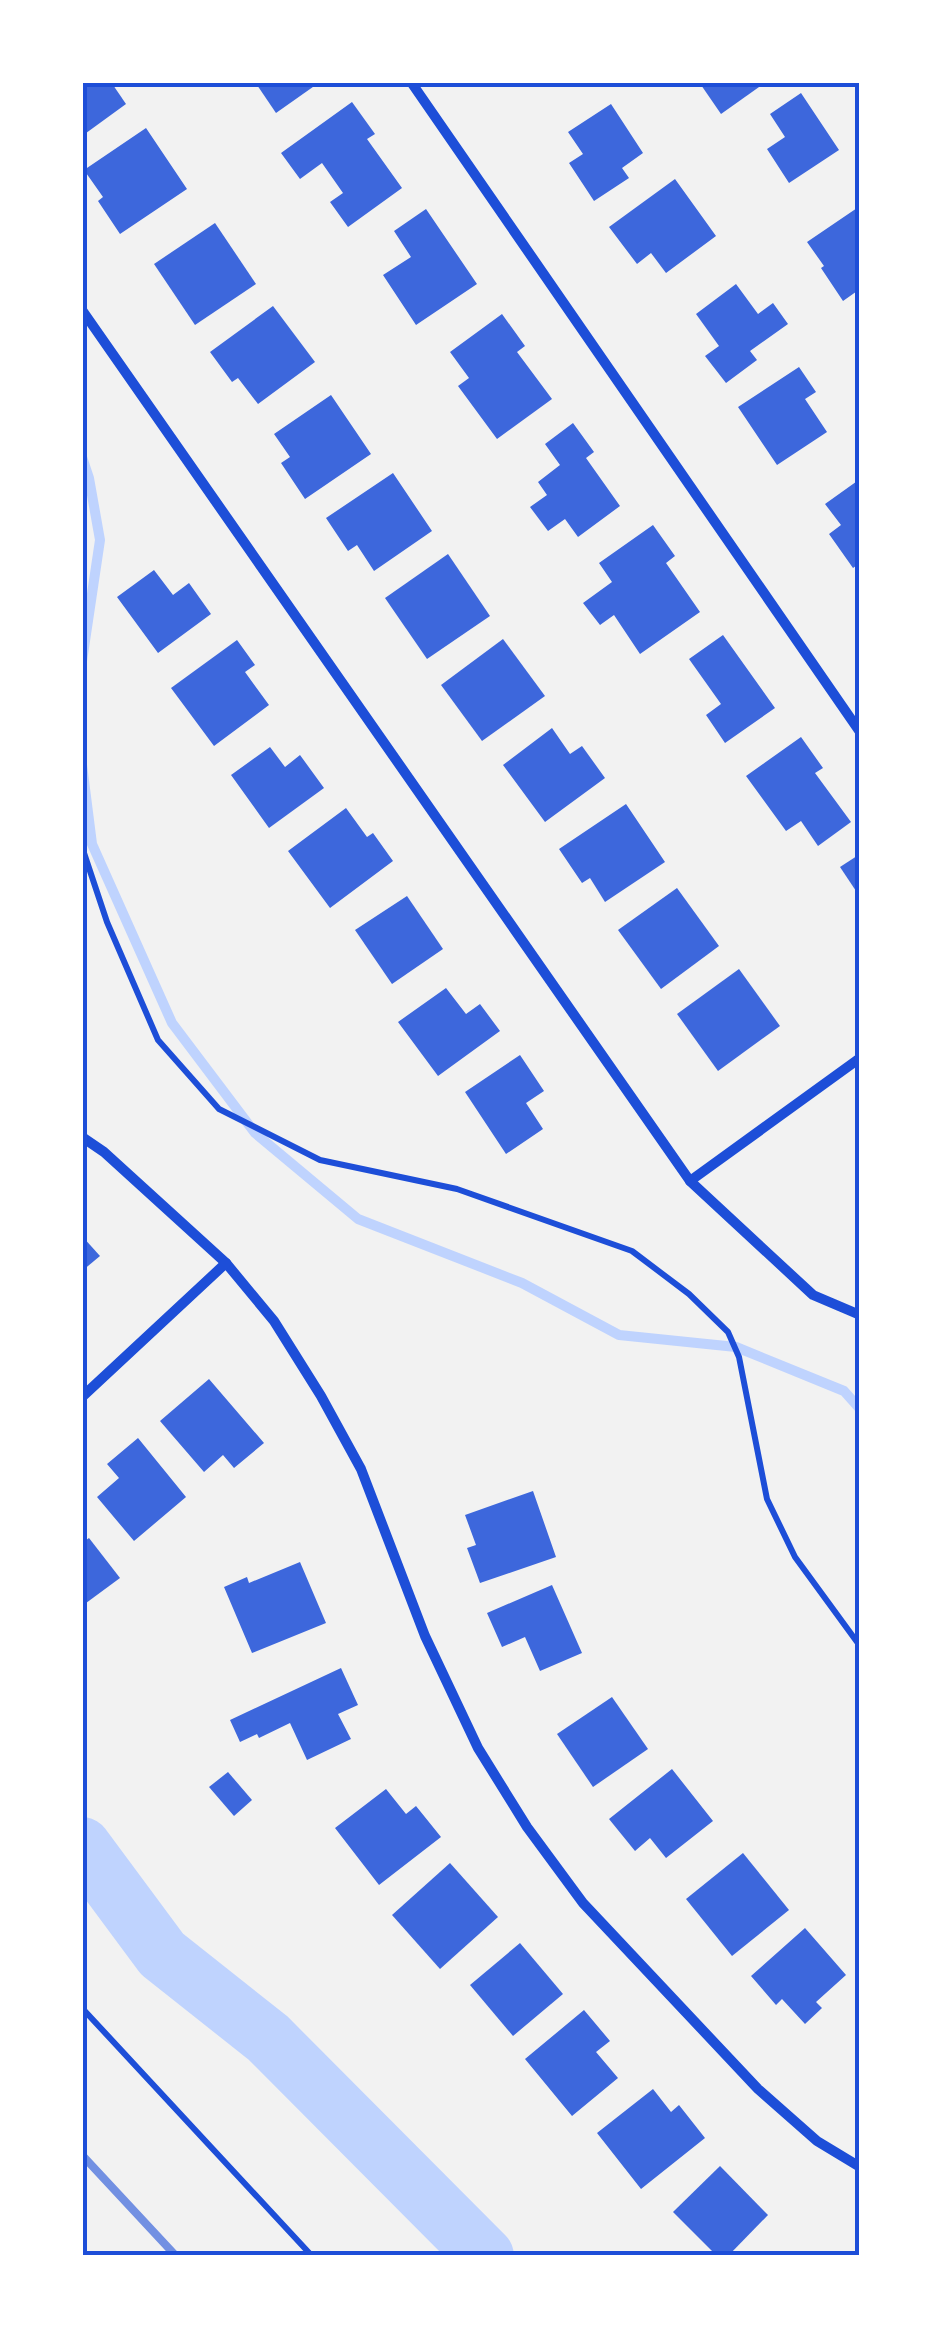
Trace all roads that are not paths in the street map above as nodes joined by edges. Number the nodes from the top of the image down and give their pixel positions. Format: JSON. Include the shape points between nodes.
{"nodes":[{"id":1,"x":412,"y":82,"type":"edge"},
{"id":2,"x":82,"y":310,"type":"edge"},
{"id":3,"x":860,"y":732,"type":"edge"},
{"id":4,"x":860,"y":1058,"type":"edge"},
{"id":5,"x":82,"y":1137,"type":"edge"},
{"id":6,"x":690,"y":1181,"type":"junction"},
{"id":7,"x":226,"y":1264,"type":"junction"},
{"id":8,"x":860,"y":1315,"type":"edge"},
{"id":9,"x":82,"y":1397,"type":"edge"},
{"id":10,"x":860,"y":2167,"type":"edge"}],
"edges":[{"from":1,"to":3,"type":"street"},
{"from":2,"to":6,"type":"street"},
{"from":4,"to":6,"type":"street"},
{"from":5,"to":7,"type":"street"},
{"from":6,"to":8,"type":"street","via":[[813,1295]]},
{"from":7,"to":9,"type":"street"},
{"from":7,"to":10,"type":"street","via":[[274,1321],[362,1469],[426,1636],[478,1748],[527,1828],[583,1903],[758,2089],[816,2141]]}]}
